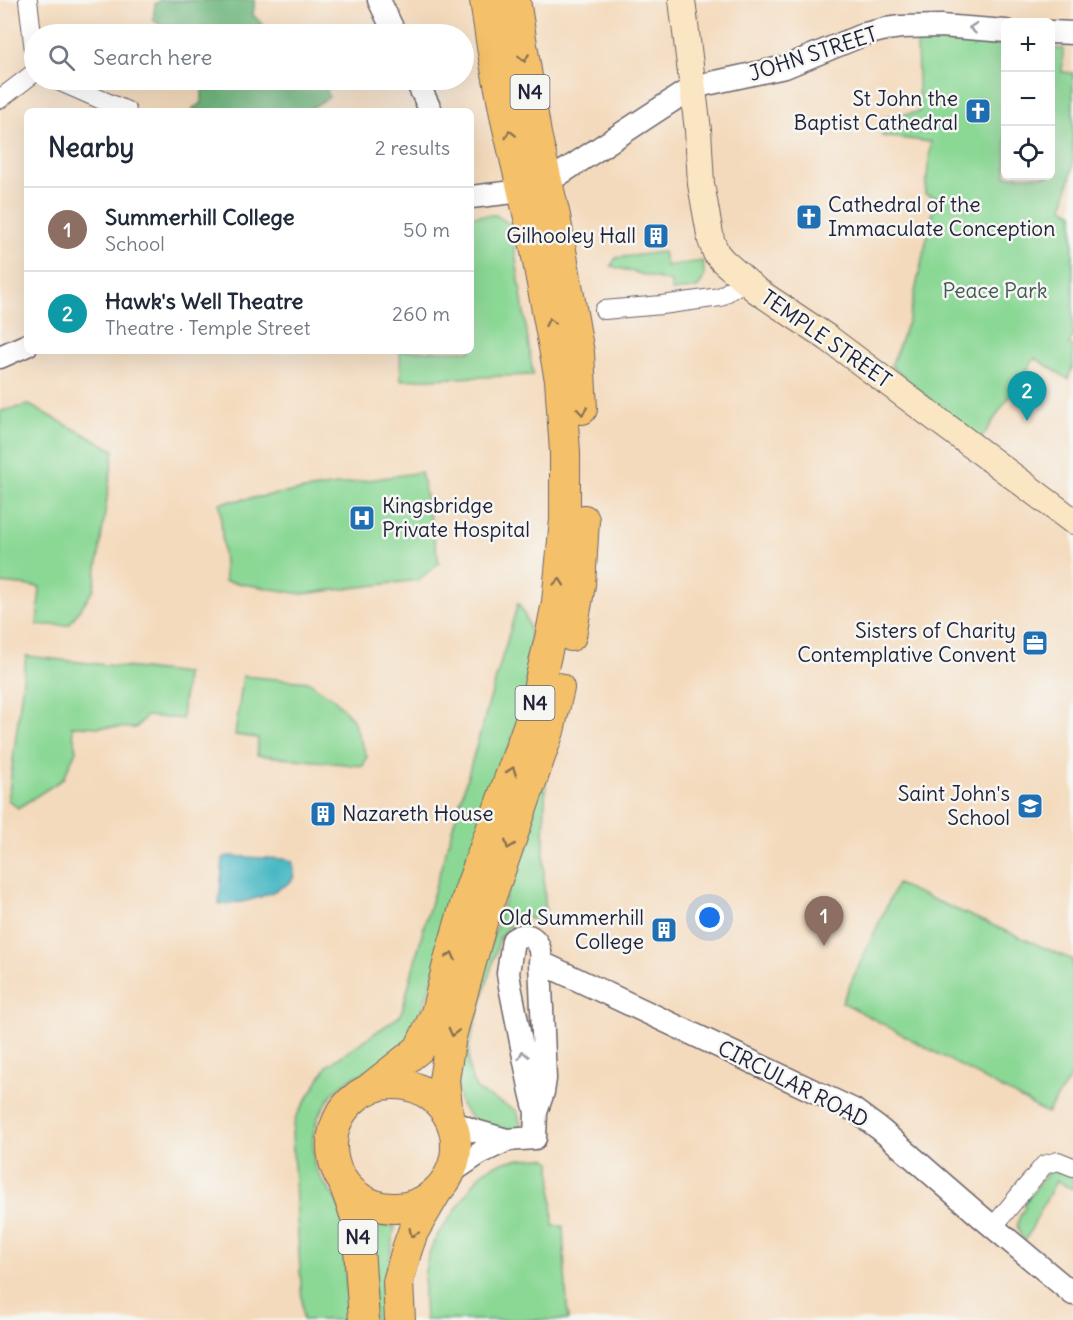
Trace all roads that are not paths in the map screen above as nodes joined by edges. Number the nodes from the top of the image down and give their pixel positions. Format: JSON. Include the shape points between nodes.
{"nodes":[{"id":1,"x":28,"y":0,"type":"edge"},
{"id":2,"x":379,"y":0,"type":"edge"},
{"id":3,"x":485,"y":0,"type":"edge"},
{"id":4,"x":515,"y":0,"type":"edge"},
{"id":5,"x":682,"y":0,"type":"edge"},
{"id":6,"x":31,"y":24,"type":"edge"},
{"id":7,"x":390,"y":24,"type":"edge"},
{"id":8,"x":1001,"y":31,"type":"edge"},
{"id":9,"x":1055,"y":32,"type":"edge"},
{"id":10,"x":1073,"y":33,"type":"edge"},
{"id":11,"x":24,"y":81,"type":"edge"},
{"id":12,"x":693,"y":87,"type":"junction"},
{"id":13,"x":79,"y":90,"type":"edge"},
{"id":14,"x":421,"y":90,"type":"edge"},
{"id":15,"x":0,"y":99,"type":"edge"},
{"id":16,"x":120,"y":108,"type":"edge"},
{"id":17,"x":430,"y":108,"type":"edge"},
{"id":18,"x":535,"y":187,"type":"junction"},
{"id":19,"x":474,"y":197,"type":"edge"},
{"id":20,"x":746,"y":280,"type":"junction"},
{"id":21,"x":604,"y":310,"type":"dead end"},
{"id":22,"x":24,"y":346,"type":"edge"},
{"id":23,"x":0,"y":357,"type":"edge"},
{"id":24,"x":1072,"y":519,"type":"edge"},
{"id":25,"x":540,"y":962,"type":"junction"},
{"id":26,"x":370,"y":1088,"type":"junction"},
{"id":27,"x":536,"y":1112,"type":"junction"},
{"id":28,"x":449,"y":1118,"type":"junction"},
{"id":29,"x":507,"y":1140,"type":"junction"},
{"id":30,"x":1073,"y":1167,"type":"edge"},
{"id":31,"x":343,"y":1181,"type":"junction"},
{"id":32,"x":444,"y":1181,"type":"junction"},
{"id":33,"x":993,"y":1227,"type":"junction"},
{"id":34,"x":1073,"y":1294,"type":"edge"},
{"id":35,"x":364,"y":1320,"type":"edge"},
{"id":36,"x":400,"y":1320,"type":"edge"}],
"edges":[{"from":1,"to":6,"type":"street"},
{"from":2,"to":7,"type":"street"},
{"from":18,"to":3,"type":"highway","number":"N4","one_way":true,"via":[[506,120]]},
{"from":4,"to":18,"type":"highway","number":"N4","one_way":true,"via":[[537,134]]},
{"from":5,"to":12,"type":"main road","name":"TEMPLE STREET"},
{"from":8,"to":12,"type":"street","name":"JOHN STREET","one_way":true,"via":[[941,26],[886,29],[785,67]]},
{"from":9,"to":10,"type":"street"},
{"from":11,"to":15,"type":"street"},
{"from":12,"to":18,"type":"street"},
{"from":12,"to":20,"type":"main road","name":"TEMPLE STREET","via":[[711,240],[723,261]]},
{"from":13,"to":16,"type":"street"},
{"from":14,"to":17,"type":"street"},
{"from":18,"to":19,"type":"street"},
{"from":26,"to":18,"type":"highway","number":"N4","one_way":true,"via":[[419,1049],[436,1013],[469,892],[532,715],[549,645],[565,520],[565,453],[560,380]]},
{"from":18,"to":28,"type":"highway","number":"N4","one_way":true,"via":[[555,216],[579,353],[584,434],[580,585],[549,731],[482,922],[451,1036],[444,1080]]},
{"from":20,"to":21,"type":"street","via":[[720,297]]},
{"from":20,"to":24,"type":"main road","name":"TEMPLE STREET"},
{"from":22,"to":23,"type":"street"},
{"from":25,"to":27,"type":"street","via":[[545,1079]]},
{"from":27,"to":25,"type":"street","one_way":true,"via":[[508,973],[513,940],[525,935],[534,939],[541,950]]},
{"from":25,"to":33,"type":"street","name":"CIRCULAR ROAD","via":[[854,1110]]},
{"from":26,"to":28,"type":"highway","via":[[396,1084],[422,1090]]},
{"from":26,"to":31,"type":"highway","number":"N4","via":[[342,1111],[334,1128],[334,1164]]},
{"from":27,"to":29,"type":"street","via":[[535,1138]]},
{"from":28,"to":29,"type":"street","via":[[472,1130]]},
{"from":28,"to":32,"type":"highway","number":"N4","via":[[455,1157]]},
{"from":29,"to":32,"type":"street","via":[[480,1153]]},
{"from":30,"to":33,"type":"street","via":[[1058,1161],[1044,1165]]},
{"from":31,"to":32,"type":"highway","number":"N4","via":[[355,1194],[389,1208],[424,1200]]},
{"from":31,"to":35,"type":"highway","number":"N4","via":[[357,1220]]},
{"from":32,"to":36,"type":"highway","number":"N4","one_way":true,"via":[[412,1232],[406,1249],[398,1282]]},
{"from":33,"to":34,"type":"street","name":"CIRCULAR ROAD"}]}
